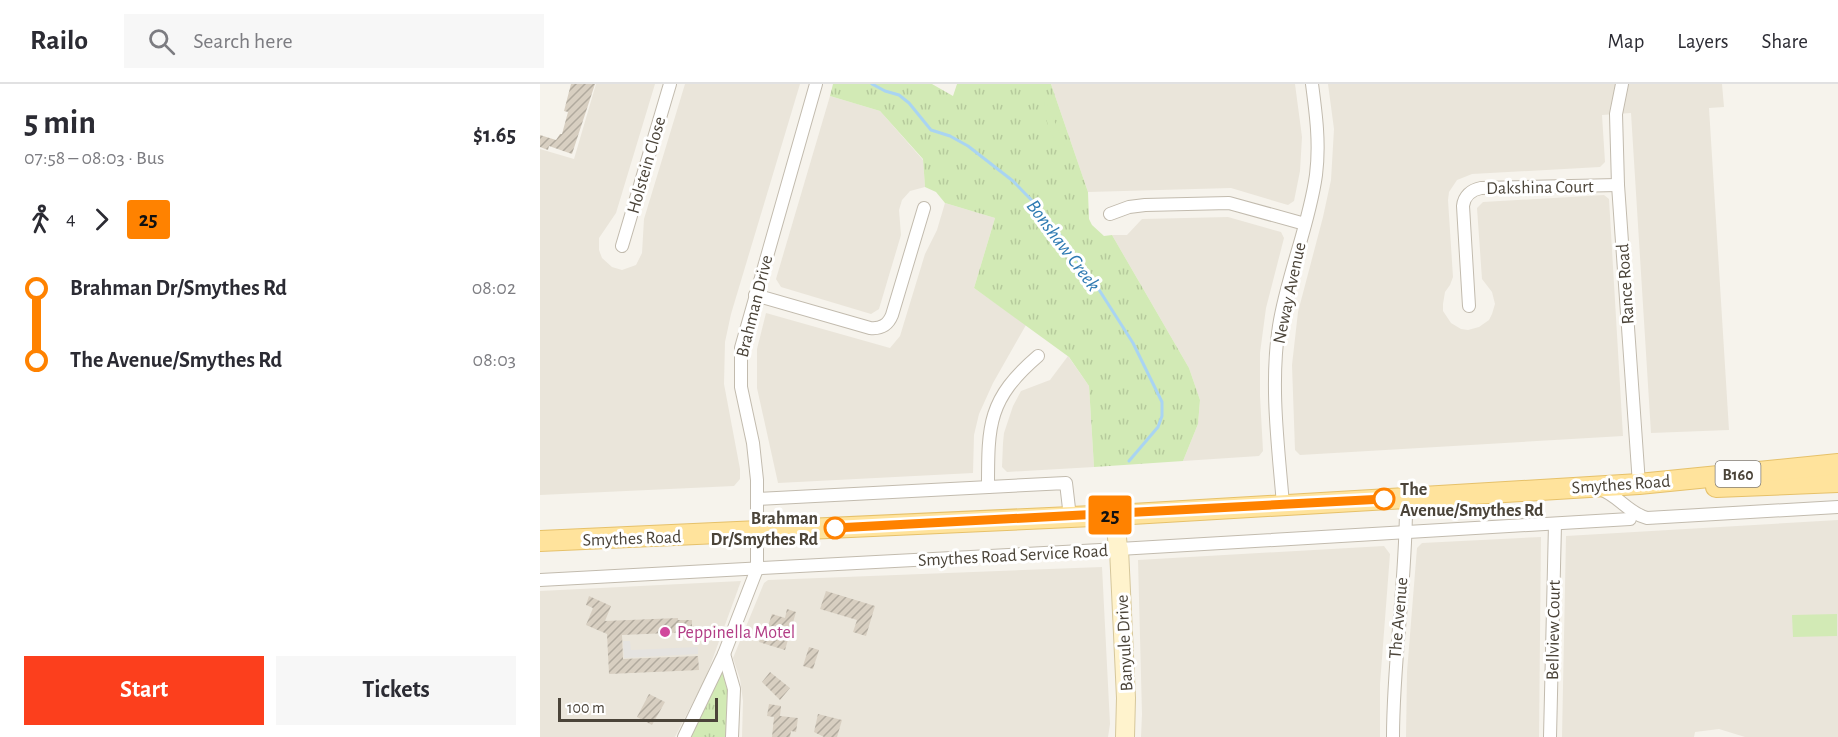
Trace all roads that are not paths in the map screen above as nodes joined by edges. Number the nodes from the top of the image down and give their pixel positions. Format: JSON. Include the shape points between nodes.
{"nodes":[{"id":1,"x":670,"y":84,"type":"edge"},
{"id":2,"x":816,"y":84,"type":"edge"},
{"id":3,"x":1312,"y":84,"type":"edge"},
{"id":4,"x":1622,"y":84,"type":"edge"},
{"id":5,"x":1618,"y":185,"type":"junction"},
{"id":6,"x":924,"y":208,"type":"dead end"},
{"id":7,"x":1110,"y":214,"type":"dead end"},
{"id":8,"x":1305,"y":224,"type":"junction"},
{"id":9,"x":622,"y":246,"type":"dead end"},
{"id":10,"x":755,"y":295,"type":"junction"},
{"id":11,"x":1468,"y":306,"type":"dead end"},
{"id":12,"x":1038,"y":356,"type":"dead end"},
{"id":13,"x":1838,"y":464,"type":"edge"},
{"id":14,"x":1838,"y":482,"type":"edge"},
{"id":15,"x":1639,"y":484,"type":"junction"},
{"id":16,"x":988,"y":487,"type":"junction"},
{"id":17,"x":1592,"y":487,"type":"junction"},
{"id":18,"x":1406,"y":498,"type":"junction"},
{"id":19,"x":758,"y":499,"type":"junction"},
{"id":20,"x":1283,"y":504,"type":"junction"},
{"id":21,"x":1838,"y":507,"type":"edge"},
{"id":22,"x":1116,"y":515,"type":"junction"},
{"id":23,"x":1070,"y":517,"type":"junction"},
{"id":24,"x":1630,"y":519,"type":"dead end"},
{"id":25,"x":1555,"y":524,"type":"junction"},
{"id":26,"x":757,"y":532,"type":"junction"},
{"id":27,"x":1405,"y":532,"type":"junction"},
{"id":28,"x":540,"y":542,"type":"edge"},
{"id":29,"x":1119,"y":549,"type":"junction"},
{"id":30,"x":757,"y":569,"type":"junction"},
{"id":31,"x":540,"y":580,"type":"edge"},
{"id":32,"x":724,"y":654,"type":"junction"},
{"id":33,"x":684,"y":737,"type":"edge"},
{"id":34,"x":732,"y":737,"type":"edge"},
{"id":35,"x":1125,"y":737,"type":"edge"},
{"id":36,"x":1393,"y":737,"type":"edge"},
{"id":37,"x":1550,"y":737,"type":"edge"}],
"edges":[{"from":1,"to":9,"type":"street","name":"Holstein Close"},
{"from":2,"to":10,"type":"street","name":"Brahman Drive"},
{"from":3,"to":8,"type":"street","name":"Neway Avenue","via":[[1317,149]]},
{"from":4,"to":5,"type":"street","name":"Rance Road","via":[[1616,114]]},
{"from":5,"to":11,"type":"street","name":"Dakshina Court","via":[[1481,188],[1470,192],[1463,206]]},
{"from":5,"to":15,"type":"street","name":"Rance Road"},
{"from":6,"to":10,"type":"street","via":[[892,315],[883,326],[870,328]]},
{"from":7,"to":8,"type":"street","via":[[1145,205],[1229,203]]},
{"from":8,"to":20,"type":"street","name":"Neway Avenue","via":[[1284,302],[1277,347],[1275,383]]},
{"from":10,"to":19,"type":"street","name":"Brahman Drive","via":[[741,348],[740,376],[755,453]]},
{"from":12,"to":16,"type":"street","via":[[1011,382],[996,410],[988,441]]},
{"from":13,"to":15,"type":"main road","name":"Smythes Road","number":"B160"},
{"from":14,"to":15,"type":"main road","number":"B160","via":[[1733,488]]},
{"from":15,"to":17,"type":"main road","name":"Smythes Road","number":"B160"},
{"from":16,"to":19,"type":"street","name":"Smythes Road Service Road"},
{"from":16,"to":23,"type":"street","name":"Smythes Road Service Road","via":[[1066,483]]},
{"from":17,"to":18,"type":"main road","name":"Smythes Road","number":"B160"},
{"from":17,"to":21,"type":"street","via":[[1608,492],[1647,518]]},
{"from":18,"to":20,"type":"main road","name":"Smythes Road","number":"B160"},
{"from":18,"to":27,"type":"street","name":"The Avenue"},
{"from":19,"to":26,"type":"street","name":"Brahman Drive"},
{"from":20,"to":22,"type":"main road","name":"Smythes Road","number":"B160"},
{"from":22,"to":23,"type":"main road","name":"Smythes Road","number":"B160"},
{"from":22,"to":29,"type":"street","name":"Banyule Drive"},
{"from":23,"to":26,"type":"main road","name":"Smythes Road","number":"B160"},
{"from":24,"to":25,"type":"street","name":"Smythes Road Service Road"},
{"from":25,"to":27,"type":"street","name":"Smythes Road Service Road"},
{"from":25,"to":37,"type":"street","name":"Bellview Court"},
{"from":26,"to":28,"type":"main road","name":"Smythes Road","number":"B160"},
{"from":26,"to":30,"type":"street","name":"Brahman Drive"},
{"from":27,"to":29,"type":"street","name":"Smythes Road Service Road"},
{"from":27,"to":36,"type":"street","name":"The Avenue"},
{"from":29,"to":30,"type":"street","name":"Smythes Road Service Road"},
{"from":29,"to":35,"type":"street","name":"Banyule Drive"},
{"from":30,"to":31,"type":"street","name":"Smythes Road Service Road"},
{"from":30,"to":32,"type":"street"},
{"from":32,"to":33,"type":"street"},
{"from":32,"to":34,"type":"street","via":[[734,689]]}]}
